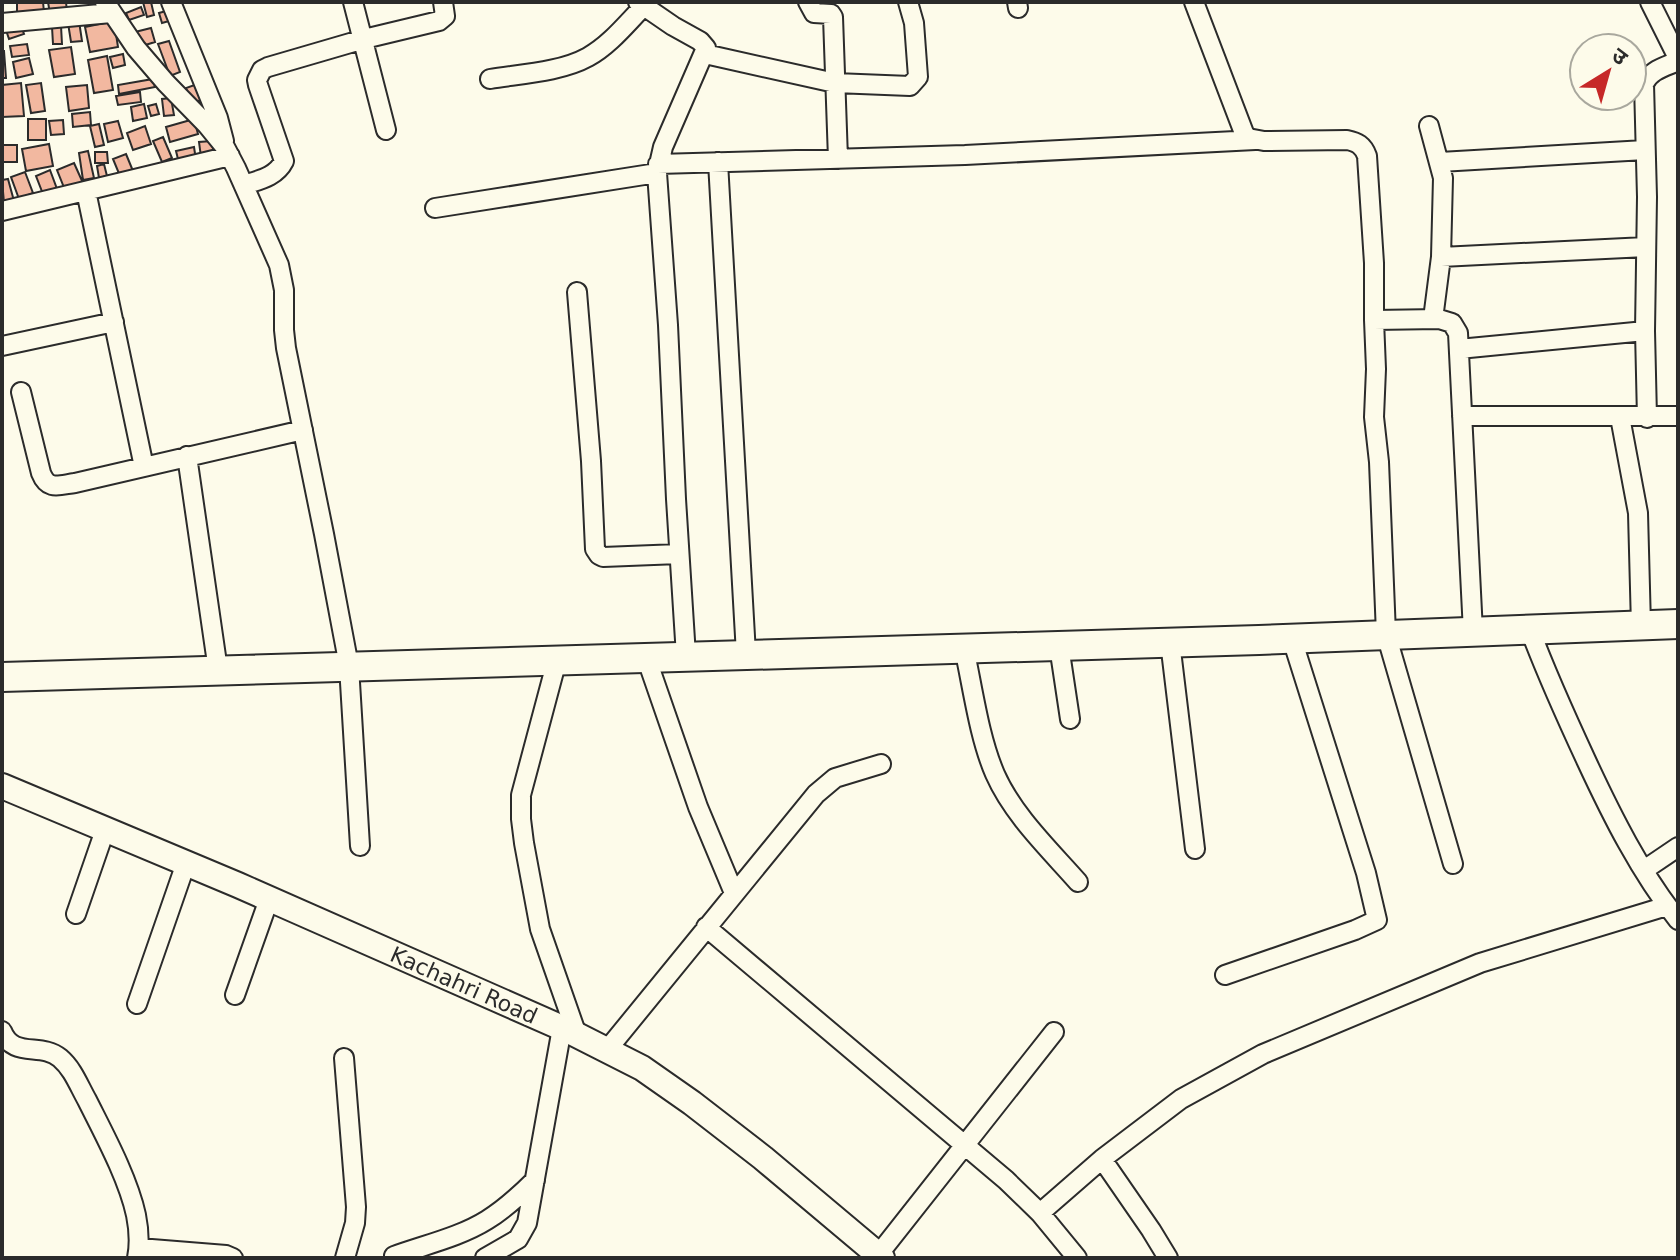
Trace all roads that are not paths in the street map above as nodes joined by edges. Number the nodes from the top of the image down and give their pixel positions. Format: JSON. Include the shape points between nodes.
{"nodes":[{"id":1,"x":171,"y":2,"type":"edge"},
{"id":2,"x":353,"y":2,"type":"edge"},
{"id":3,"x":443,"y":2,"type":"edge"},
{"id":4,"x":808,"y":2,"type":"edge"},
{"id":5,"x":908,"y":2,"type":"edge"},
{"id":6,"x":1194,"y":2,"type":"edge"},
{"id":7,"x":1650,"y":2,"type":"edge"},
{"id":8,"x":641,"y":4,"type":"edge"},
{"id":9,"x":108,"y":8,"type":"edge"},
{"id":10,"x":2,"y":23,"type":"edge"},
{"id":11,"x":364,"y":39,"type":"junction"},
{"id":12,"x":705,"y":54,"type":"junction"},
{"id":13,"x":1678,"y":60,"type":"edge"},
{"id":14,"x":490,"y":79,"type":"dead end"},
{"id":15,"x":835,"y":83,"type":"junction"},
{"id":16,"x":1429,"y":126,"type":"dead end"},
{"id":17,"x":386,"y":130,"type":"dead end"},
{"id":18,"x":1255,"y":140,"type":"junction"},
{"id":19,"x":1645,"y":150,"type":"junction"},
{"id":20,"x":227,"y":152,"type":"junction"},
{"id":21,"x":838,"y":159,"type":"junction"},
{"id":22,"x":718,"y":162,"type":"junction"},
{"id":23,"x":1440,"y":162,"type":"junction"},
{"id":24,"x":657,"y":169,"type":"junction"},
{"id":25,"x":244,"y":185,"type":"junction"},
{"id":26,"x":86,"y":191,"type":"junction"},
{"id":27,"x":435,"y":208,"type":"dead end"},
{"id":28,"x":2,"y":211,"type":"edge"},
{"id":29,"x":1646,"y":247,"type":"junction"},
{"id":30,"x":1441,"y":257,"type":"junction"},
{"id":31,"x":577,"y":292,"type":"dead end"},
{"id":32,"x":1433,"y":319,"type":"junction"},
{"id":33,"x":1374,"y":320,"type":"junction"},
{"id":34,"x":114,"y":322,"type":"junction"},
{"id":35,"x":1645,"y":331,"type":"junction"},
{"id":36,"x":2,"y":346,"type":"edge"},
{"id":37,"x":1459,"y":349,"type":"junction"},
{"id":38,"x":21,"y":392,"type":"dead end"},
{"id":39,"x":1462,"y":416,"type":"junction"},
{"id":40,"x":1678,"y":416,"type":"edge"},
{"id":41,"x":1620,"y":417,"type":"junction"},
{"id":42,"x":1647,"y":418,"type":"junction"},
{"id":43,"x":303,"y":430,"type":"junction"},
{"id":44,"x":187,"y":456,"type":"junction"},
{"id":45,"x":144,"y":467,"type":"junction"},
{"id":46,"x":679,"y":554,"type":"junction"},
{"id":47,"x":1678,"y":624,"type":"edge"},
{"id":48,"x":1641,"y":626,"type":"junction"},
{"id":49,"x":1530,"y":630,"type":"junction"},
{"id":50,"x":1473,"y":632,"type":"junction"},
{"id":51,"x":1386,"y":634,"type":"junction"},
{"id":52,"x":1292,"y":639,"type":"junction"},
{"id":53,"x":1170,"y":642,"type":"junction"},
{"id":54,"x":1059,"y":646,"type":"junction"},
{"id":55,"x":964,"y":648,"type":"junction"},
{"id":56,"x":746,"y":654,"type":"junction"},
{"id":57,"x":686,"y":656,"type":"junction"},
{"id":58,"x":646,"y":657,"type":"junction"},
{"id":59,"x":557,"y":660,"type":"junction"},
{"id":60,"x":349,"y":666,"type":"junction"},
{"id":61,"x":218,"y":670,"type":"junction"},
{"id":62,"x":2,"y":677,"type":"edge"},
{"id":63,"x":1070,"y":719,"type":"dead end"},
{"id":64,"x":881,"y":764,"type":"dead end"},
{"id":65,"x":2,"y":786,"type":"edge"},
{"id":66,"x":105,"y":830,"type":"junction"},
{"id":67,"x":360,"y":846,"type":"dead end"},
{"id":68,"x":1678,"y":847,"type":"edge"},
{"id":69,"x":1195,"y":849,"type":"dead end"},
{"id":70,"x":186,"y":863,"type":"junction"},
{"id":71,"x":1453,"y":864,"type":"dead end"},
{"id":72,"x":1644,"y":870,"type":"junction"},
{"id":73,"x":1078,"y":882,"type":"dead end"},
{"id":74,"x":734,"y":893,"type":"junction"},
{"id":75,"x":269,"y":899,"type":"junction"},
{"id":76,"x":1672,"y":913,"type":"edge"},
{"id":77,"x":76,"y":914,"type":"dead end"},
{"id":78,"x":706,"y":927,"type":"junction"},
{"id":79,"x":1225,"y":975,"type":"dead end"},
{"id":80,"x":235,"y":995,"type":"dead end"},
{"id":81,"x":137,"y":1004,"type":"dead end"},
{"id":82,"x":2,"y":1031,"type":"edge"},
{"id":83,"x":570,"y":1031,"type":"junction"},
{"id":84,"x":1054,"y":1032,"type":"dead end"},
{"id":85,"x":607,"y":1050,"type":"junction"},
{"id":86,"x":344,"y":1058,"type":"dead end"},
{"id":87,"x":963,"y":1145,"type":"junction"},
{"id":88,"x":1102,"y":1159,"type":"junction"},
{"id":89,"x":535,"y":1180,"type":"junction"},
{"id":90,"x":1040,"y":1213,"type":"junction"},
{"id":91,"x":138,"y":1253,"type":"edge"},
{"id":92,"x":394,"y":1256,"type":"dead end"},
{"id":93,"x":880,"y":1256,"type":"edge"},
{"id":94,"x":233,"y":1258,"type":"edge"},
{"id":95,"x":345,"y":1258,"type":"edge"},
{"id":96,"x":485,"y":1258,"type":"edge"},
{"id":97,"x":1077,"y":1258,"type":"edge"},
{"id":98,"x":1168,"y":1258,"type":"edge"}],
"edges":[{"from":1,"to":20,"type":"street"},
{"from":2,"to":11,"type":"street"},
{"from":3,"to":11,"type":"street","via":[[445,16],[439,21]]},
{"from":4,"to":15,"type":"street","via":[[816,14],[833,16]]},
{"from":5,"to":15,"type":"street","via":[[918,77],[913,84]]},
{"from":6,"to":18,"type":"street","via":[[1244,133]]},
{"from":7,"to":13,"type":"street"},
{"from":8,"to":12,"type":"street","via":[[700,41]]},
{"from":8,"to":14,"type":"street","via":[[606,44],[586,58]]},
{"from":9,"to":10,"type":"street"},
{"from":9,"to":20,"type":"street"},
{"from":11,"to":17,"type":"street"},
{"from":11,"to":25,"type":"street","via":[[262,70],[258,85],[284,161],[273,175]]},
{"from":12,"to":15,"type":"street"},
{"from":12,"to":24,"type":"street"},
{"from":13,"to":19,"type":"street","via":[[1653,72],[1644,84]]},
{"from":15,"to":21,"type":"street"},
{"from":16,"to":23,"type":"street"},
{"from":18,"to":21,"type":"street"},
{"from":18,"to":33,"type":"street","via":[[1347,140],[1365,150]]},
{"from":19,"to":23,"type":"street"},
{"from":19,"to":29,"type":"street"},
{"from":20,"to":25,"type":"street"},
{"from":20,"to":26,"type":"street"},
{"from":21,"to":22,"type":"street"},
{"from":22,"to":24,"type":"street"},
{"from":22,"to":56,"type":"street"},
{"from":23,"to":30,"type":"street"},
{"from":24,"to":27,"type":"street"},
{"from":24,"to":46,"type":"street"},
{"from":25,"to":43,"type":"street","via":[[279,265],[286,348]]},
{"from":26,"to":28,"type":"street"},
{"from":26,"to":34,"type":"street"},
{"from":29,"to":30,"type":"street"},
{"from":29,"to":35,"type":"street"},
{"from":30,"to":32,"type":"street"},
{"from":31,"to":46,"type":"street","via":[[595,549],[603,557]]},
{"from":32,"to":33,"type":"street"},
{"from":32,"to":37,"type":"street","via":[[1452,323]]},
{"from":33,"to":51,"type":"street"},
{"from":34,"to":36,"type":"street"},
{"from":34,"to":45,"type":"street"},
{"from":35,"to":37,"type":"street"},
{"from":35,"to":42,"type":"street"},
{"from":37,"to":39,"type":"street"},
{"from":38,"to":45,"type":"street","via":[[46,483],[75,483]]},
{"from":39,"to":41,"type":"street"},
{"from":39,"to":50,"type":"street"},
{"from":40,"to":42,"type":"street"},
{"from":41,"to":42,"type":"street"},
{"from":41,"to":48,"type":"street","via":[[1638,513]]},
{"from":43,"to":44,"type":"street"},
{"from":43,"to":60,"type":"street"},
{"from":44,"to":45,"type":"street"},
{"from":44,"to":61,"type":"street"},
{"from":46,"to":57,"type":"street"},
{"from":47,"to":48,"type":"highway"},
{"from":48,"to":49,"type":"highway"},
{"from":49,"to":50,"type":"highway"},
{"from":49,"to":72,"type":"street","via":[[1602,795]]},
{"from":50,"to":51,"type":"highway"},
{"from":51,"to":52,"type":"highway"},
{"from":51,"to":71,"type":"street"},
{"from":52,"to":53,"type":"highway"},
{"from":52,"to":79,"type":"street","via":[[1377,920]]},
{"from":53,"to":54,"type":"highway"},
{"from":53,"to":69,"type":"street"},
{"from":54,"to":55,"type":"highway"},
{"from":54,"to":63,"type":"street"},
{"from":55,"to":56,"type":"highway"},
{"from":55,"to":73,"type":"street","via":[[995,773],[1019,812]]},
{"from":56,"to":57,"type":"highway"},
{"from":57,"to":58,"type":"highway"},
{"from":58,"to":59,"type":"highway"},
{"from":58,"to":74,"type":"street"},
{"from":59,"to":60,"type":"highway"},
{"from":59,"to":83,"type":"street","via":[[521,795],[521,819],[540,929]]},
{"from":60,"to":61,"type":"highway"},
{"from":60,"to":67,"type":"street"},
{"from":61,"to":62,"type":"highway"},
{"from":64,"to":74,"type":"street","via":[[826,784]]},
{"from":65,"to":66,"type":"main road","name":"Kachahri Road"},
{"from":66,"to":70,"type":"main road","name":"Kachahri Road"},
{"from":66,"to":77,"type":"street"},
{"from":68,"to":72,"type":"street"},
{"from":70,"to":75,"type":"main road","name":"Kachahri Road"},
{"from":70,"to":81,"type":"street"},
{"from":72,"to":76,"type":"street"},
{"from":74,"to":78,"type":"street"},
{"from":75,"to":80,"type":"street"},
{"from":75,"to":83,"type":"main road","name":"Kachahri Road"},
{"from":76,"to":88,"type":"street","via":[[1480,963],[1263,1054],[1181,1099]]},
{"from":78,"to":85,"type":"street"},
{"from":78,"to":87,"type":"street"},
{"from":82,"to":91,"type":"street","via":[[10,1044],[51,1052],[72,1073],[132,1198]]},
{"from":83,"to":85,"type":"main road","name":"Kachahri Road"},
{"from":83,"to":89,"type":"street"},
{"from":84,"to":87,"type":"street"},
{"from":85,"to":93,"type":"main road","name":"Kachahri Road","via":[[692,1103]]},
{"from":86,"to":95,"type":"street","via":[[356,1207]]},
{"from":87,"to":90,"type":"street"},
{"from":87,"to":93,"type":"street"},
{"from":88,"to":90,"type":"street"},
{"from":88,"to":98,"type":"street"},
{"from":89,"to":92,"type":"street","via":[[484,1222]]},
{"from":89,"to":96,"type":"street","via":[[523,1233]]},
{"from":90,"to":97,"type":"street"},
{"from":91,"to":94,"type":"street"}]}
